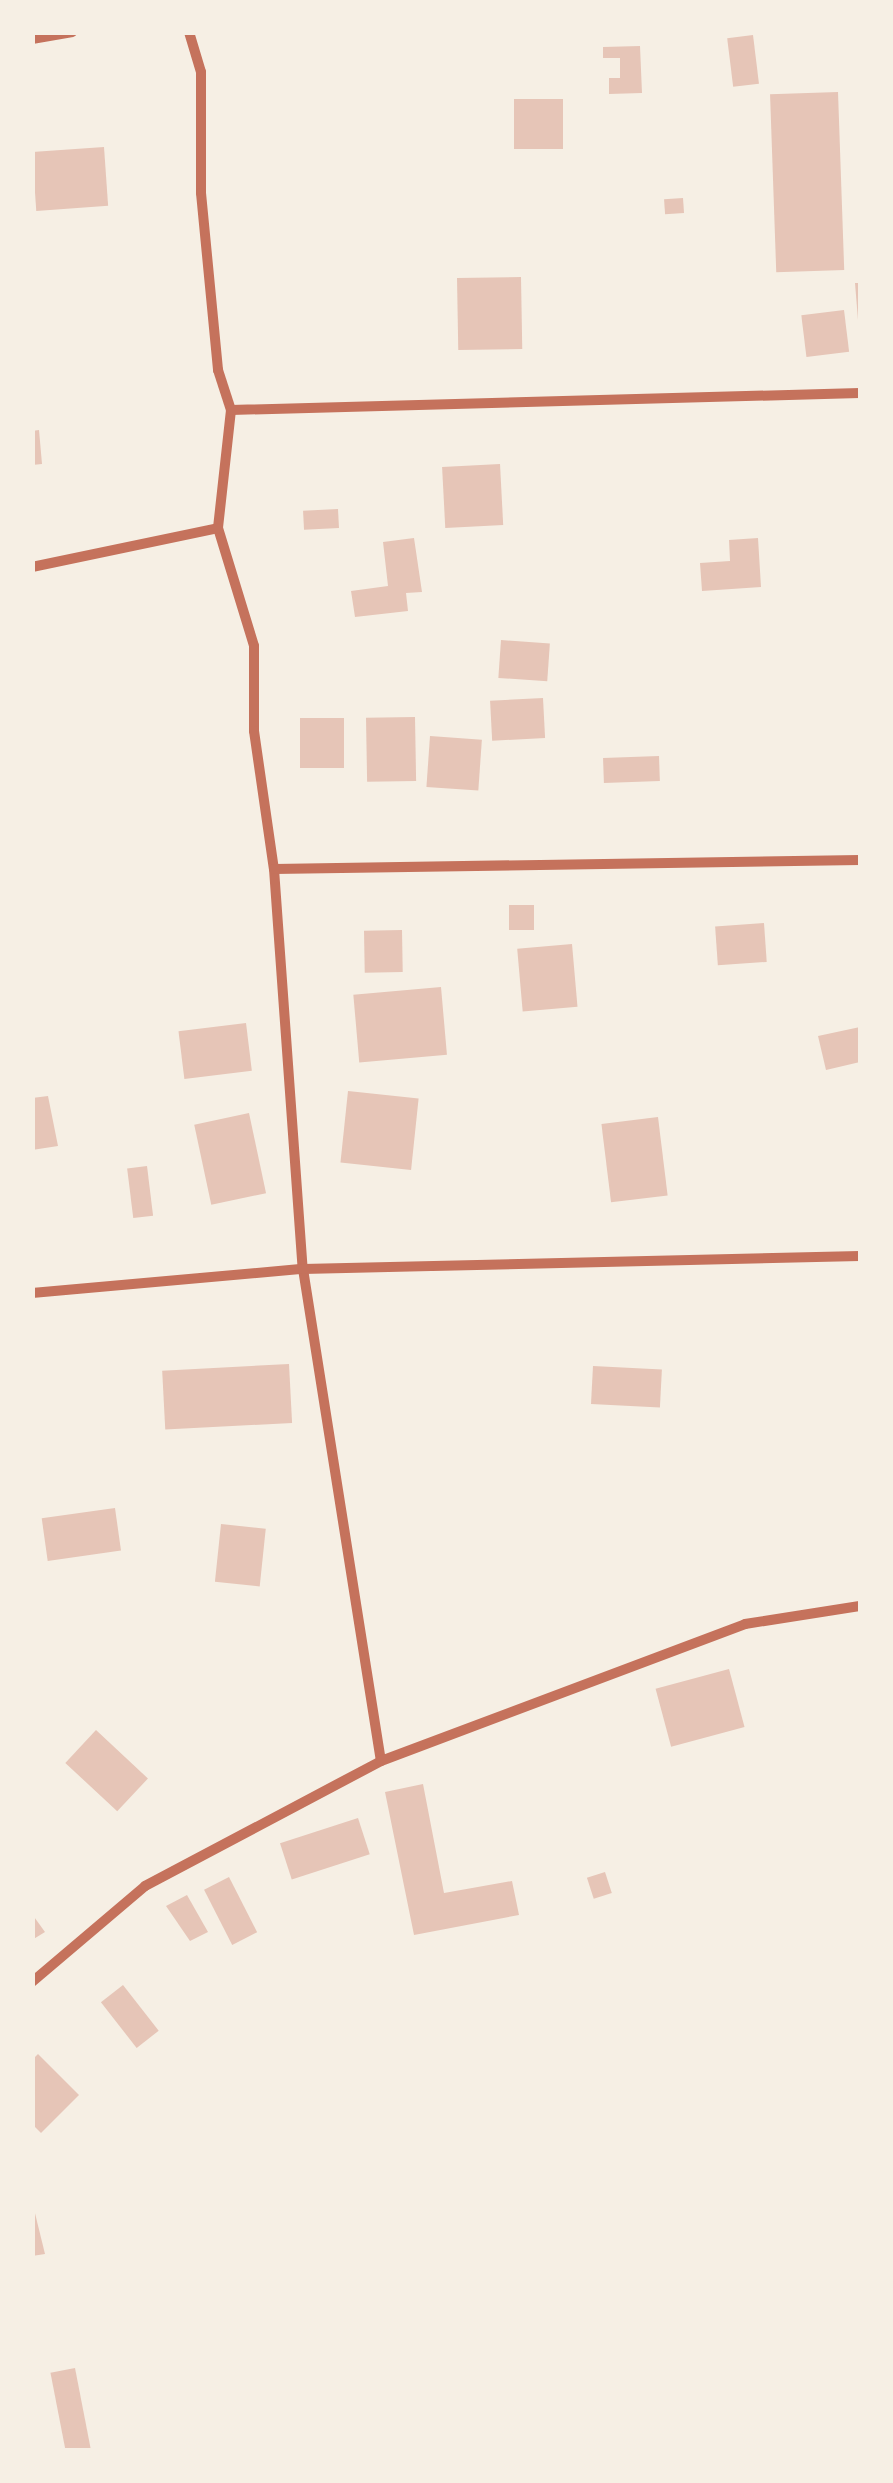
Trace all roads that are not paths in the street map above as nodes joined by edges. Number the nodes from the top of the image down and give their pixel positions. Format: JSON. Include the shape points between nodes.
{"nodes":[{"id":1,"x":72,"y":32,"type":"edge"},
{"id":2,"x":190,"y":32,"type":"edge"},
{"id":3,"x":32,"y":39,"type":"edge"},
{"id":4,"x":860,"y":393,"type":"edge"},
{"id":5,"x":231,"y":410,"type":"junction"},
{"id":6,"x":218,"y":528,"type":"junction"},
{"id":7,"x":32,"y":566,"type":"edge"},
{"id":8,"x":860,"y":860,"type":"edge"},
{"id":9,"x":274,"y":869,"type":"junction"},
{"id":10,"x":860,"y":1256,"type":"edge"},
{"id":11,"x":304,"y":1269,"type":"junction"},
{"id":12,"x":32,"y":1293,"type":"edge"},
{"id":13,"x":860,"y":1606,"type":"edge"},
{"id":14,"x":381,"y":1761,"type":"junction"},
{"id":15,"x":32,"y":1982,"type":"edge"}],
"edges":[{"from":1,"to":3,"type":"street"},
{"from":2,"to":5,"type":"street","via":[[201,72],[201,193],[218,370]]},
{"from":4,"to":5,"type":"street"},
{"from":5,"to":6,"type":"street"},
{"from":6,"to":7,"type":"street"},
{"from":6,"to":9,"type":"street","via":[[254,646],[254,731]]},
{"from":8,"to":9,"type":"street"},
{"from":9,"to":11,"type":"street"},
{"from":10,"to":11,"type":"street"},
{"from":11,"to":12,"type":"street"},
{"from":11,"to":14,"type":"street"},
{"from":13,"to":14,"type":"street","via":[[745,1624]]},
{"from":14,"to":15,"type":"street","via":[[145,1886]]}]}
